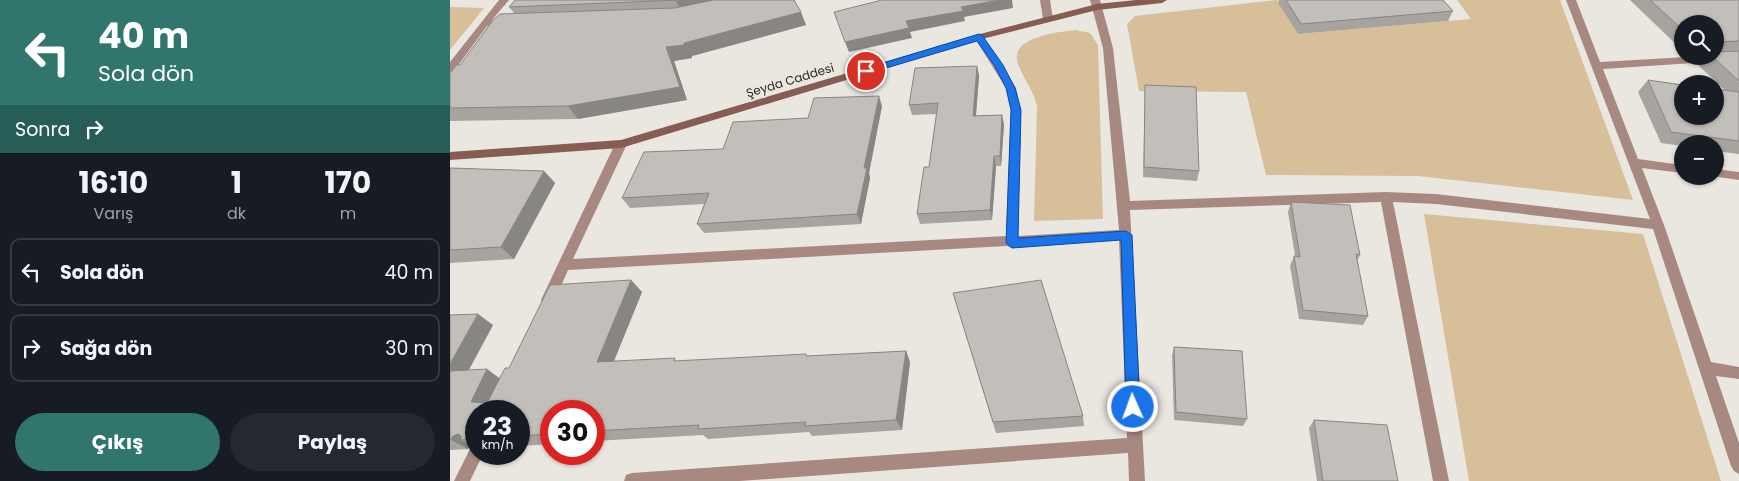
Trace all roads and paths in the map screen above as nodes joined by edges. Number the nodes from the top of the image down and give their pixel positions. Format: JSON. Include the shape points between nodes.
{"nodes":[{"id":1,"x":504,"y":0,"type":"edge"},
{"id":2,"x":1045,"y":0,"type":"edge"},
{"id":3,"x":1162,"y":0,"type":"edge"},
{"id":4,"x":1571,"y":0,"type":"edge"},
{"id":5,"x":1096,"y":3,"type":"edge"},
{"id":6,"x":1048,"y":19,"type":"junction"},
{"id":7,"x":513,"y":22,"type":"edge"},
{"id":8,"x":484,"y":23,"type":"junction"},
{"id":9,"x":979,"y":37,"type":"junction"},
{"id":10,"x":1739,"y":57,"type":"edge"},
{"id":11,"x":1596,"y":66,"type":"junction"},
{"id":12,"x":450,"y":69,"type":"edge"},
{"id":13,"x":621,"y":144,"type":"junction"},
{"id":14,"x":450,"y":156,"type":"edge"},
{"id":15,"x":1634,"y":163,"type":"junction"},
{"id":16,"x":1674,"y":168,"type":"edge"},
{"id":17,"x":1724,"y":174,"type":"edge"},
{"id":18,"x":1739,"y":176,"type":"edge"},
{"id":19,"x":1386,"y":197,"type":"junction"},
{"id":20,"x":1124,"y":206,"type":"junction"},
{"id":21,"x":1658,"y":225,"type":"junction"},
{"id":22,"x":1126,"y":235,"type":"junction"},
{"id":23,"x":1012,"y":243,"type":"junction"},
{"id":24,"x":564,"y":265,"type":"junction"},
{"id":25,"x":544,"y":309,"type":"edge"},
{"id":26,"x":1707,"y":368,"type":"junction"},
{"id":27,"x":1739,"y":374,"type":"edge"},
{"id":28,"x":1135,"y":445,"type":"junction"},
{"id":29,"x":470,"y":465,"type":"edge"},
{"id":30,"x":1739,"y":466,"type":"edge"},
{"id":31,"x":462,"y":481,"type":"edge"},
{"id":32,"x":632,"y":481,"type":"edge"},
{"id":33,"x":1137,"y":481,"type":"edge"},
{"id":34,"x":1441,"y":481,"type":"edge"}],
"edges":[{"from":1,"to":8,"type":"street"},
{"from":2,"to":6,"type":"street"},
{"from":3,"to":5,"type":"main road","name":"Şeyda Caddesi"},
{"from":4,"to":11,"type":"street"},
{"from":5,"to":6,"type":"main road","name":"Şeyda Caddesi"},
{"from":5,"to":20,"type":"street","via":[[1108,48]]},
{"from":6,"to":9,"type":"main road","name":"Şeyda Caddesi"},
{"from":7,"to":8,"type":"street"},
{"from":8,"to":12,"type":"street"},
{"from":9,"to":13,"type":"main road","name":"Şeyda Caddesi"},
{"from":9,"to":23,"type":"street","via":[[1011,88],[1016,110]]},
{"from":10,"to":11,"type":"street"},
{"from":11,"to":15,"type":"street"},
{"from":13,"to":14,"type":"main road","name":"Şeyda Caddesi"},
{"from":13,"to":24,"type":"street"},
{"from":15,"to":16,"type":"street"},
{"from":15,"to":21,"type":"street"},
{"from":17,"to":18,"type":"street"},
{"from":19,"to":20,"type":"street"},
{"from":19,"to":21,"type":"street","via":[[1436,199]]},
{"from":19,"to":34,"type":"street"},
{"from":20,"to":22,"type":"street"},
{"from":21,"to":26,"type":"street"},
{"from":22,"to":23,"type":"street"},
{"from":22,"to":28,"type":"street"},
{"from":23,"to":24,"type":"street"},
{"from":24,"to":25,"type":"street"},
{"from":26,"to":27,"type":"street"},
{"from":26,"to":30,"type":"street"},
{"from":28,"to":32,"type":"street"},
{"from":28,"to":33,"type":"street"},
{"from":29,"to":31,"type":"street"}]}
